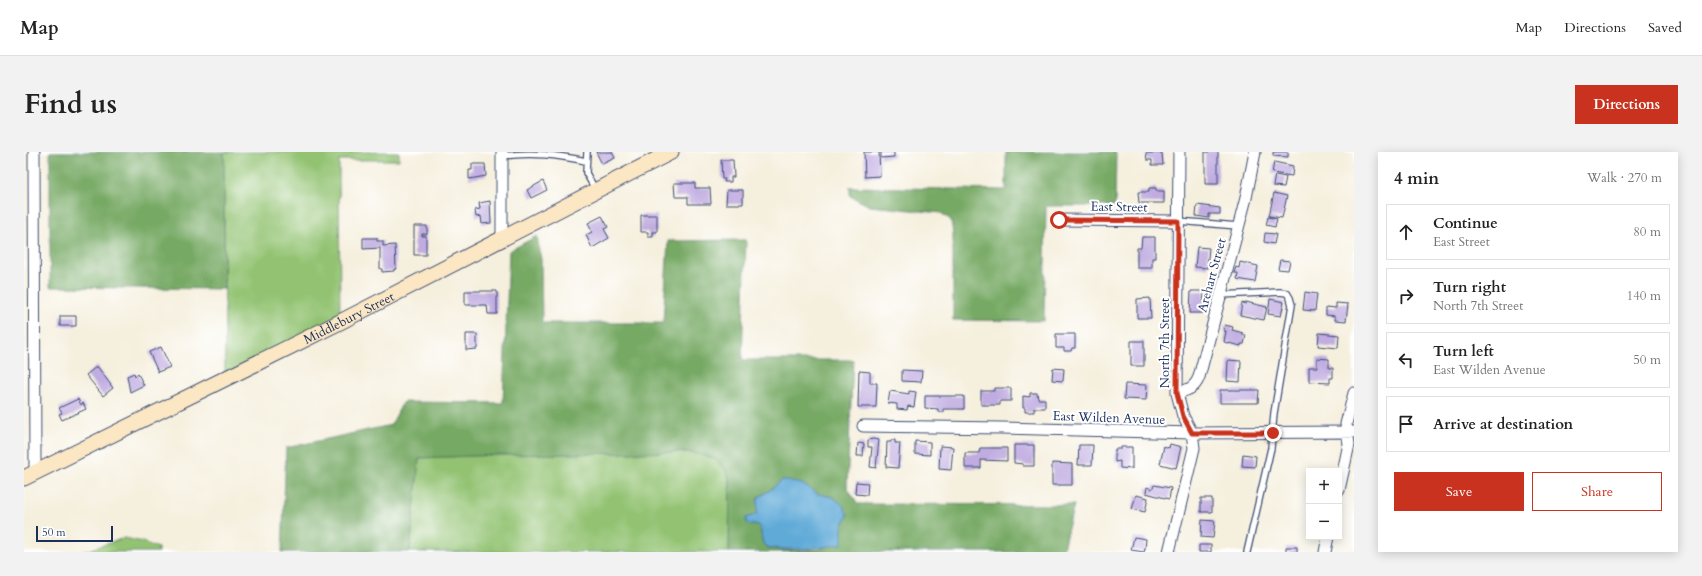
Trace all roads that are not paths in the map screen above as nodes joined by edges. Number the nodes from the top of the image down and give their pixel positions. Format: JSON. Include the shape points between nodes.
{"nodes":[{"id":1,"x":34,"y":152,"type":"edge"},
{"id":2,"x":587,"y":152,"type":"edge"},
{"id":3,"x":671,"y":152,"type":"edge"},
{"id":4,"x":1179,"y":152,"type":"edge"},
{"id":5,"x":1255,"y":152,"type":"edge"},
{"id":6,"x":502,"y":154,"type":"edge"},
{"id":7,"x":586,"y":161,"type":"junction"},
{"id":8,"x":596,"y":191,"type":"junction"},
{"id":9,"x":1059,"y":220,"type":"dead end"},
{"id":10,"x":1178,"y":221,"type":"junction"},
{"id":11,"x":1238,"y":226,"type":"junction"},
{"id":12,"x":502,"y":240,"type":"junction"},
{"id":13,"x":1220,"y":295,"type":"junction"},
{"id":14,"x":1177,"y":393,"type":"junction"},
{"id":15,"x":1354,"y":393,"type":"edge"},
{"id":16,"x":863,"y":426,"type":"dead end"},
{"id":17,"x":1351,"y":432,"type":"edge"},
{"id":18,"x":1192,"y":433,"type":"junction"},
{"id":19,"x":1273,"y":433,"type":"junction"},
{"id":20,"x":30,"y":475,"type":"edge"},
{"id":21,"x":1342,"y":476,"type":"edge"},
{"id":22,"x":1327,"y":540,"type":"edge"},
{"id":23,"x":1169,"y":552,"type":"edge"},
{"id":24,"x":1247,"y":552,"type":"edge"},
{"id":25,"x":1325,"y":552,"type":"edge"}],
"edges":[{"from":1,"to":20,"type":"street"},
{"from":2,"to":7,"type":"lane"},
{"from":3,"to":8,"type":"main road","name":"Middlebury Street"},
{"from":4,"to":10,"type":"street","name":"North 7th Street"},
{"from":5,"to":11,"type":"street","name":"Arehart Street"},
{"from":6,"to":7,"type":"lane","via":[[554,154]]},
{"from":6,"to":12,"type":"street"},
{"from":7,"to":8,"type":"lane","via":[[586,173]]},
{"from":8,"to":12,"type":"main road","name":"Middlebury Street"},
{"from":9,"to":10,"type":"street","name":"East Street"},
{"from":10,"to":11,"type":"lane"},
{"from":10,"to":14,"type":"street","name":"North 7th Street"},
{"from":11,"to":13,"type":"street","name":"Arehart Street"},
{"from":12,"to":20,"type":"main road","name":"Middlebury Street"},
{"from":13,"to":14,"type":"street","name":"Arehart Street","via":[[1196,384],[1190,390]]},
{"from":13,"to":19,"type":"lane","via":[[1280,292],[1287,293],[1290,298],[1291,311]]},
{"from":14,"to":18,"type":"street","name":"North 7th Street","via":[[1183,416]]},
{"from":15,"to":17,"type":"street","via":[[1346,424]]},
{"from":16,"to":18,"type":"street","name":"East Wilden Avenue"},
{"from":17,"to":19,"type":"street","name":"East Wilden Avenue"},
{"from":17,"to":21,"type":"street"},
{"from":18,"to":19,"type":"street","name":"East Wilden Avenue"},
{"from":18,"to":23,"type":"street","name":"North 7th Street","via":[[1194,448]]},
{"from":19,"to":24,"type":"lane"},
{"from":22,"to":25,"type":"street"}]}
